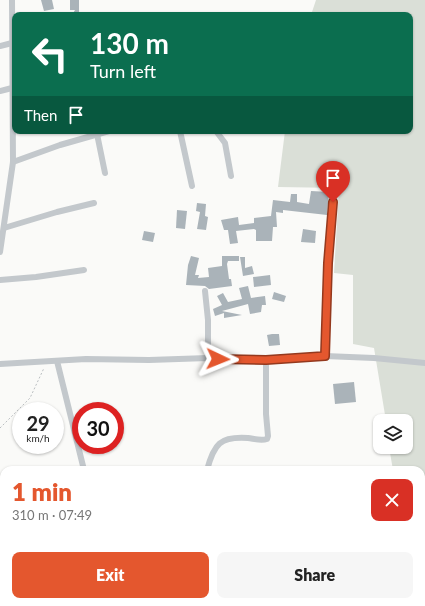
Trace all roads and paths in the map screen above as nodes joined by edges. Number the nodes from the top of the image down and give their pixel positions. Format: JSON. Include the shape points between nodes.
{"nodes":[{"id":1,"x":12,"y":0,"type":"edge"},
{"id":2,"x":12,"y":44,"type":"junction"},
{"id":3,"x":0,"y":46,"type":"edge"},
{"id":4,"x":12,"y":88,"type":"joint"},
{"id":5,"x":0,"y":91,"type":"edge"},
{"id":6,"x":13,"y":134,"type":"edge"},
{"id":7,"x":97,"y":134,"type":"joint"},
{"id":8,"x":181,"y":134,"type":"edge"},
{"id":9,"x":218,"y":134,"type":"edge"},
{"id":10,"x":13,"y":162,"type":"junction"},
{"id":11,"x":105,"y":173,"type":"dead end"},
{"id":12,"x":231,"y":176,"type":"dead end"},
{"id":13,"x":192,"y":186,"type":"dead end"},
{"id":14,"x":333,"y":202,"type":"dead end"},
{"id":15,"x":94,"y":204,"type":"dead end"},
{"id":16,"x":4,"y":228,"type":"junction"},
{"id":17,"x":0,"y":251,"type":"edge"},
{"id":18,"x":84,"y":270,"type":"dead end"},
{"id":19,"x":0,"y":280,"type":"edge"},
{"id":20,"x":205,"y":291,"type":"dead end"},
{"id":21,"x":325,"y":356,"type":"junction"},
{"id":22,"x":208,"y":358,"type":"junction"},
{"id":23,"x":266,"y":360,"type":"junction"},
{"id":24,"x":57,"y":361,"type":"junction"},
{"id":25,"x":47,"y":362,"type":"junction"},
{"id":26,"x":425,"y":363,"type":"edge"},
{"id":27,"x":0,"y":364,"type":"edge"},
{"id":28,"x":0,"y":428,"type":"edge"},
{"id":29,"x":83,"y":466,"type":"edge"},
{"id":30,"x":209,"y":466,"type":"edge"}],
"edges":[{"from":1,"to":2,"type":"street"},
{"from":2,"to":3,"type":"street"},
{"from":2,"to":4,"type":"street"},
{"from":4,"to":5,"type":"street"},
{"from":6,"to":10,"type":"street"},
{"from":7,"to":10,"type":"street"},
{"from":7,"to":11,"type":"street"},
{"from":8,"to":13,"type":"street"},
{"from":9,"to":12,"type":"street","via":[[225,142]]},
{"from":10,"to":16,"type":"street"},
{"from":14,"to":21,"type":"street"},
{"from":15,"to":16,"type":"street"},
{"from":16,"to":17,"type":"street"},
{"from":18,"to":19,"type":"street"},
{"from":20,"to":22,"type":"street"},
{"from":21,"to":23,"type":"street"},
{"from":21,"to":26,"type":"street"},
{"from":22,"to":23,"type":"street"},
{"from":22,"to":24,"type":"street"},
{"from":23,"to":30,"type":"street","via":[[267,439],[233,438],[221,442],[212,453]]},
{"from":24,"to":25,"type":"street"},
{"from":24,"to":29,"type":"street"},
{"from":25,"to":27,"type":"street"},
{"from":25,"to":28,"type":"path","via":[[30,398]]}]}
